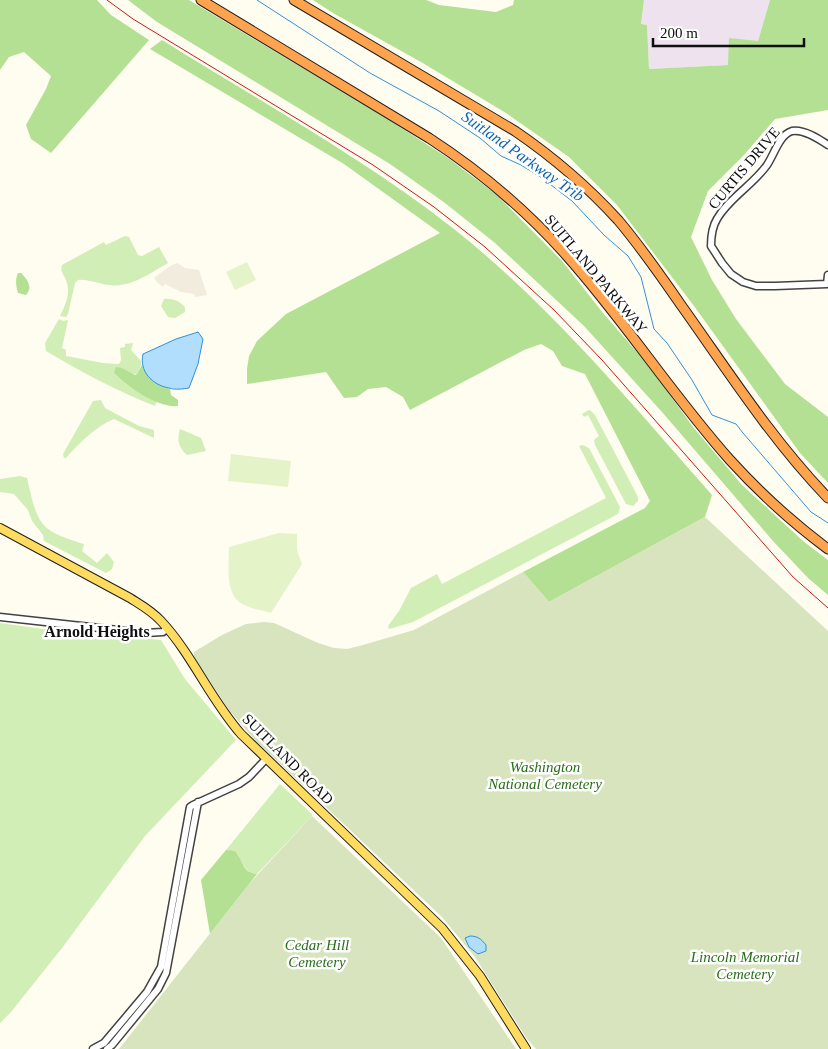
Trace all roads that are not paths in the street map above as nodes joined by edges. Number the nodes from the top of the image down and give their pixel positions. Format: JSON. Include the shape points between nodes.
{"nodes":[{"id":1,"x":201,"y":0,"type":"edge"},
{"id":2,"x":294,"y":0,"type":"edge"},
{"id":3,"x":828,"y":145,"type":"edge"},
{"id":4,"x":828,"y":276,"type":"edge"},
{"id":5,"x":828,"y":286,"type":"edge"},
{"id":6,"x":828,"y":498,"type":"edge"},
{"id":7,"x":0,"y":528,"type":"edge"},
{"id":8,"x":828,"y":550,"type":"edge"},
{"id":9,"x":0,"y":617,"type":"edge"},
{"id":10,"x":167,"y":628,"type":"junction"},
{"id":11,"x":266,"y":759,"type":"junction"},
{"id":12,"x":198,"y":802,"type":"junction"},
{"id":13,"x":93,"y":1049,"type":"edge"},
{"id":14,"x":107,"y":1049,"type":"edge"},
{"id":15,"x":526,"y":1049,"type":"edge"}],
"edges":[{"from":1,"to":8,"type":"highway","name":"SUITLAND PARKWAY","via":[[429,138],[507,196],[574,264],[729,459],[777,508]]},
{"from":2,"to":6,"type":"highway","via":[[515,131],[580,181],[636,242],[776,439]]},
{"from":3,"to":5,"type":"street","name":"CURTIS DRIVE","via":[[801,132],[785,135],[766,166],[720,214],[710,246],[731,274],[743,282],[756,286]]},
{"from":4,"to":5,"type":"street","name":"CURTIS DRIVE"},
{"from":7,"to":10,"type":"main road","name":"SUITLAND ROAD","via":[[137,602]]},
{"from":9,"to":10,"type":"street","via":[[145,633],[164,632]]},
{"from":10,"to":11,"type":"main road","name":"SUITLAND ROAD","via":[[225,715]]},
{"from":11,"to":12,"type":"street","via":[[239,784]]},
{"from":11,"to":15,"type":"main road","name":"SUITLAND ROAD","via":[[442,928],[480,976]]},
{"from":12,"to":13,"type":"street","via":[[190,808],[161,967],[155,980],[107,1040]]},
{"from":12,"to":14,"type":"street","via":[[166,973],[158,989]]}]}
